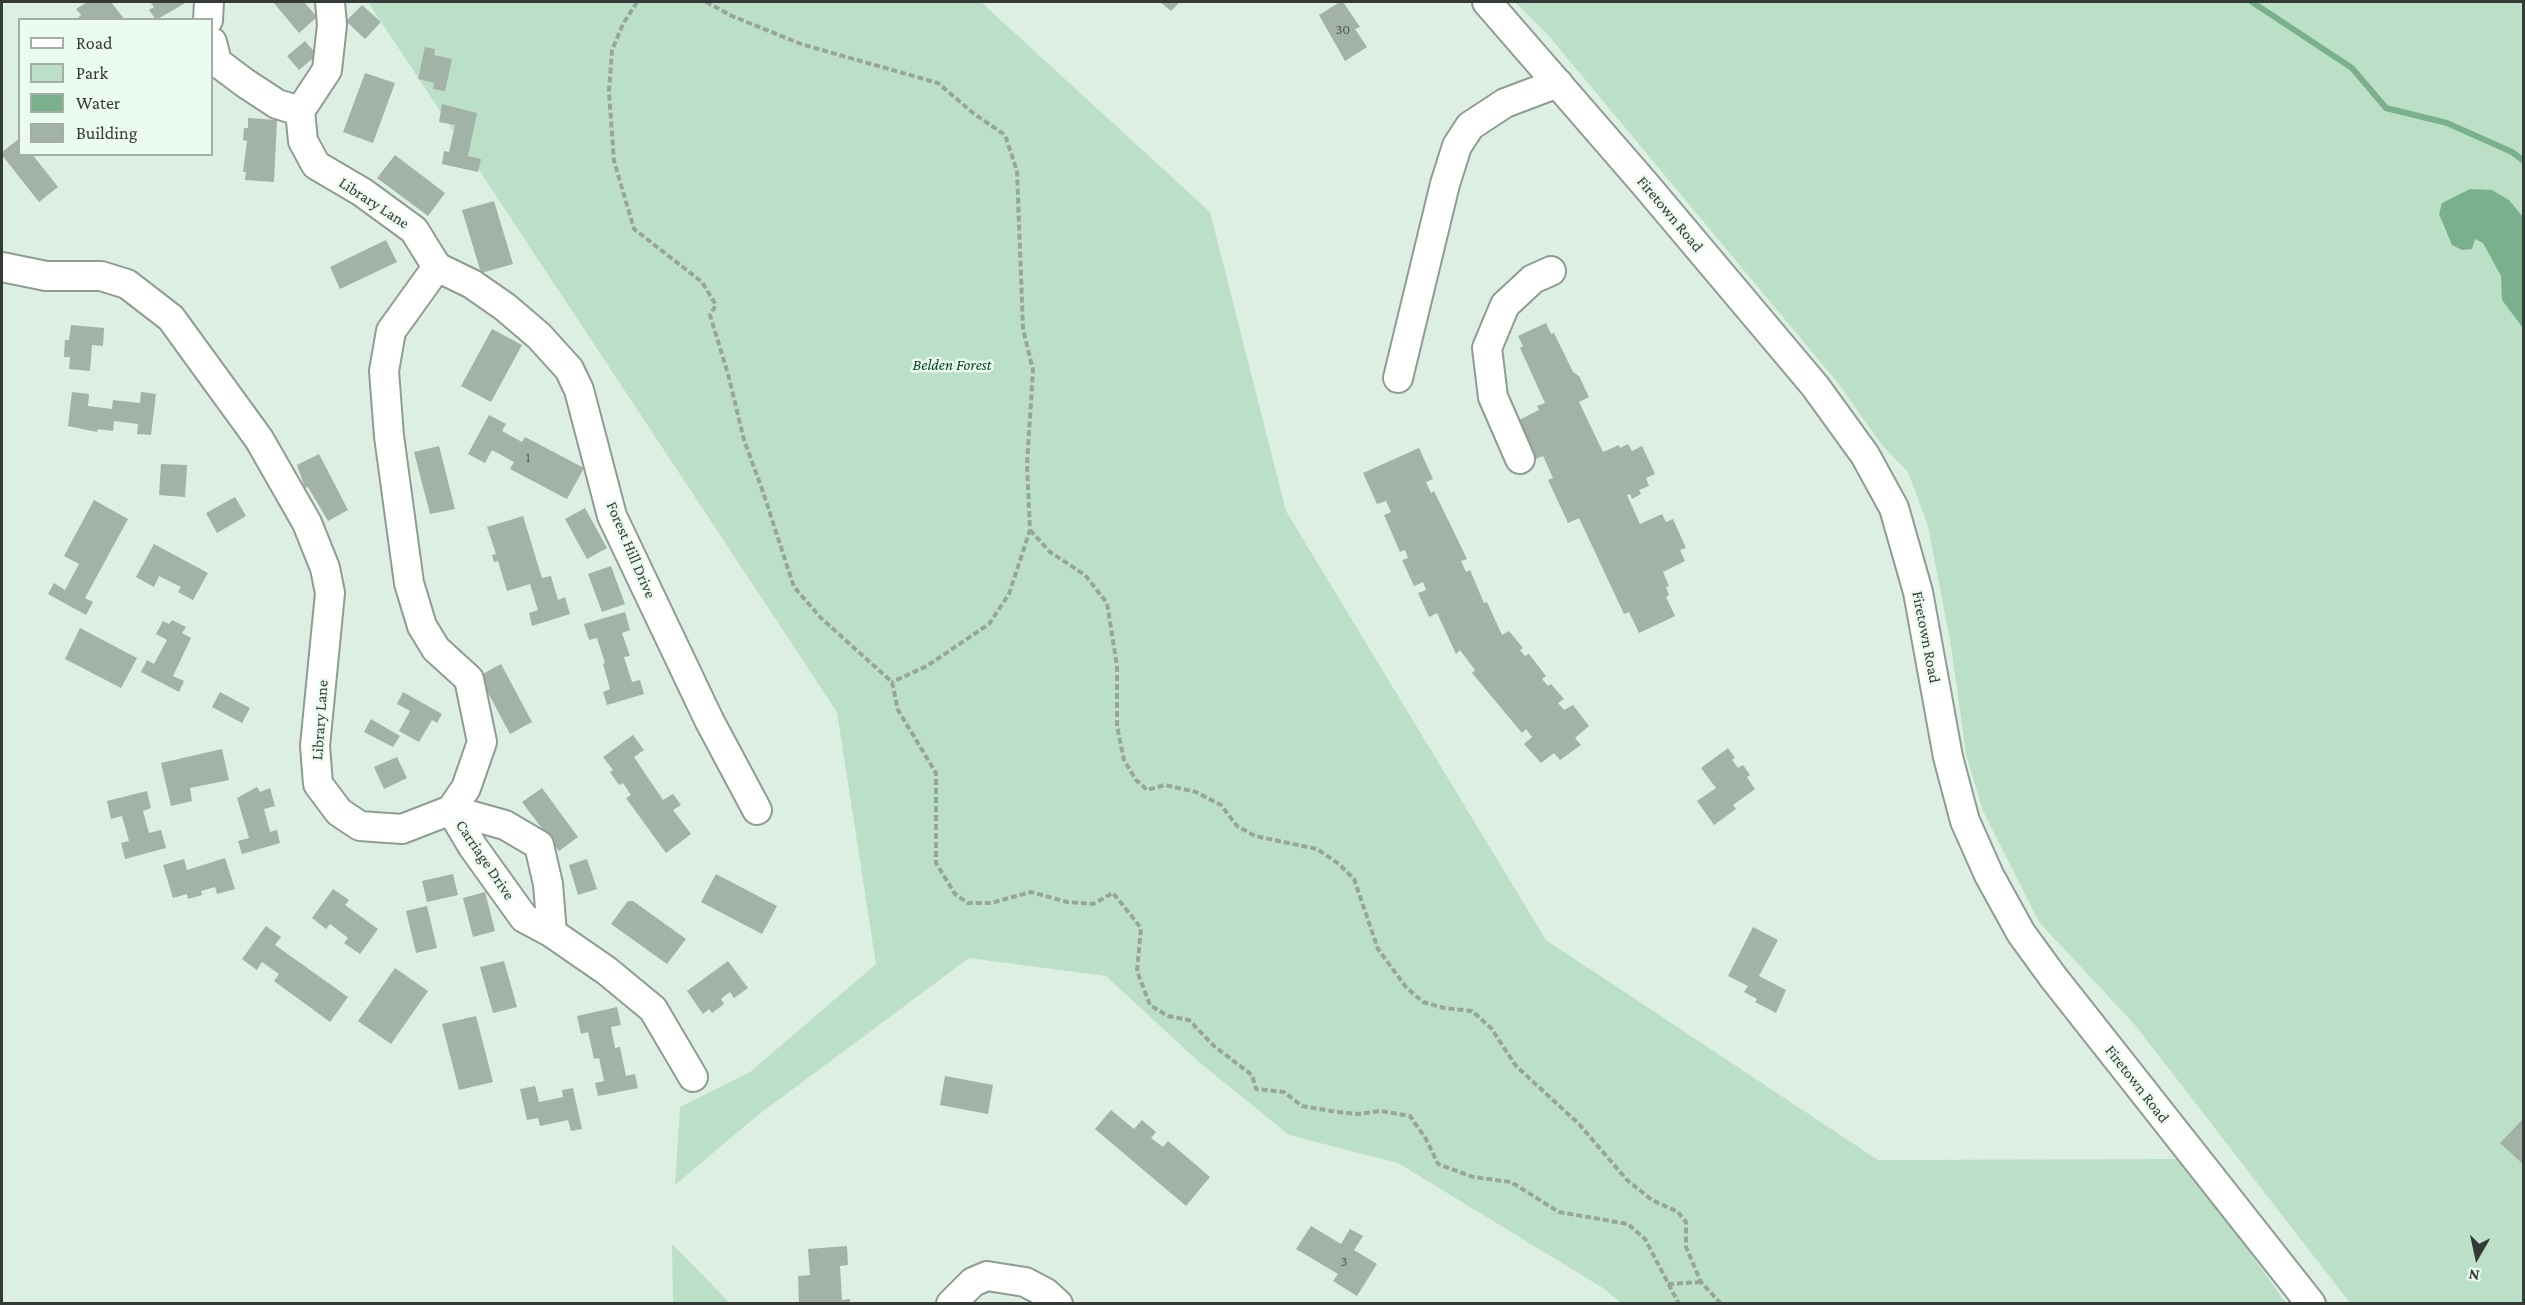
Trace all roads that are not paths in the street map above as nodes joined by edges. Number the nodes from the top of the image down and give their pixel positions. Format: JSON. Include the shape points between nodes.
{"nodes":[{"id":1,"x":209,"y":2,"type":"edge"},
{"id":2,"x":330,"y":2,"type":"edge"},
{"id":3,"x":1487,"y":2,"type":"edge"},
{"id":4,"x":208,"y":18,"type":"edge"},
{"id":5,"x":213,"y":46,"type":"edge"},
{"id":6,"x":1558,"y":83,"type":"junction"},
{"id":7,"x":300,"y":111,"type":"junction"},
{"id":8,"x":2,"y":267,"type":"edge"},
{"id":9,"x":437,"y":267,"type":"junction"},
{"id":10,"x":1551,"y":271,"type":"dead end"},
{"id":11,"x":1398,"y":378,"type":"dead end"},
{"id":12,"x":1520,"y":459,"type":"dead end"},
{"id":13,"x":452,"y":810,"type":"junction"},
{"id":14,"x":757,"y":810,"type":"dead end"},
{"id":15,"x":552,"y":933,"type":"junction"},
{"id":16,"x":693,"y":1077,"type":"dead end"},
{"id":17,"x":951,"y":1304,"type":"edge"},
{"id":18,"x":1058,"y":1304,"type":"edge"},
{"id":19,"x":2311,"y":1304,"type":"edge"}],
"edges":[{"from":1,"to":4,"type":"street"},
{"from":2,"to":7,"type":"street","via":[[333,25],[327,70]]},
{"from":3,"to":6,"type":"street","name":"Firetown Road"},
{"from":5,"to":7,"type":"street","via":[[217,62],[244,83],[277,104]]},
{"from":6,"to":11,"type":"street","via":[[1505,102],[1470,126],[1457,146],[1444,184]]},
{"from":6,"to":19,"type":"street","name":"Firetown Road","via":[[1815,386],[1865,454],[1897,519],[1918,592],[1948,757],[1965,821],[1989,875],[2021,933],[2053,977]]},
{"from":7,"to":9,"type":"street","name":"Library Lane","via":[[303,141],[316,165],[414,230]]},
{"from":8,"to":13,"type":"street","name":"Library Lane","via":[[46,276],[101,276],[127,284],[171,318],[259,439],[307,523],[325,568],[330,593],[315,746],[318,784],[339,812],[360,826],[402,829]]},
{"from":9,"to":13,"type":"street","via":[[391,331],[384,371],[409,583],[422,626],[436,649],[469,679],[482,742],[466,788]]},
{"from":9,"to":14,"type":"street","name":"Forest Hill Drive","via":[[472,284],[505,307],[569,369],[579,390],[612,516],[709,720]]},
{"from":10,"to":12,"type":"street","via":[[1533,279],[1505,305],[1487,348],[1493,397]]},
{"from":13,"to":15,"type":"street","name":"Carriage Drive","via":[[473,847],[524,918]]},
{"from":13,"to":15,"type":"street","name":"Carriage Drive","via":[[505,825],[539,845],[548,884]]},
{"from":15,"to":16,"type":"street","name":"Carriage Drive","via":[[653,1009]]},
{"from":17,"to":18,"type":"street","via":[[967,1286],[987,1276],[1025,1282]]}]}
